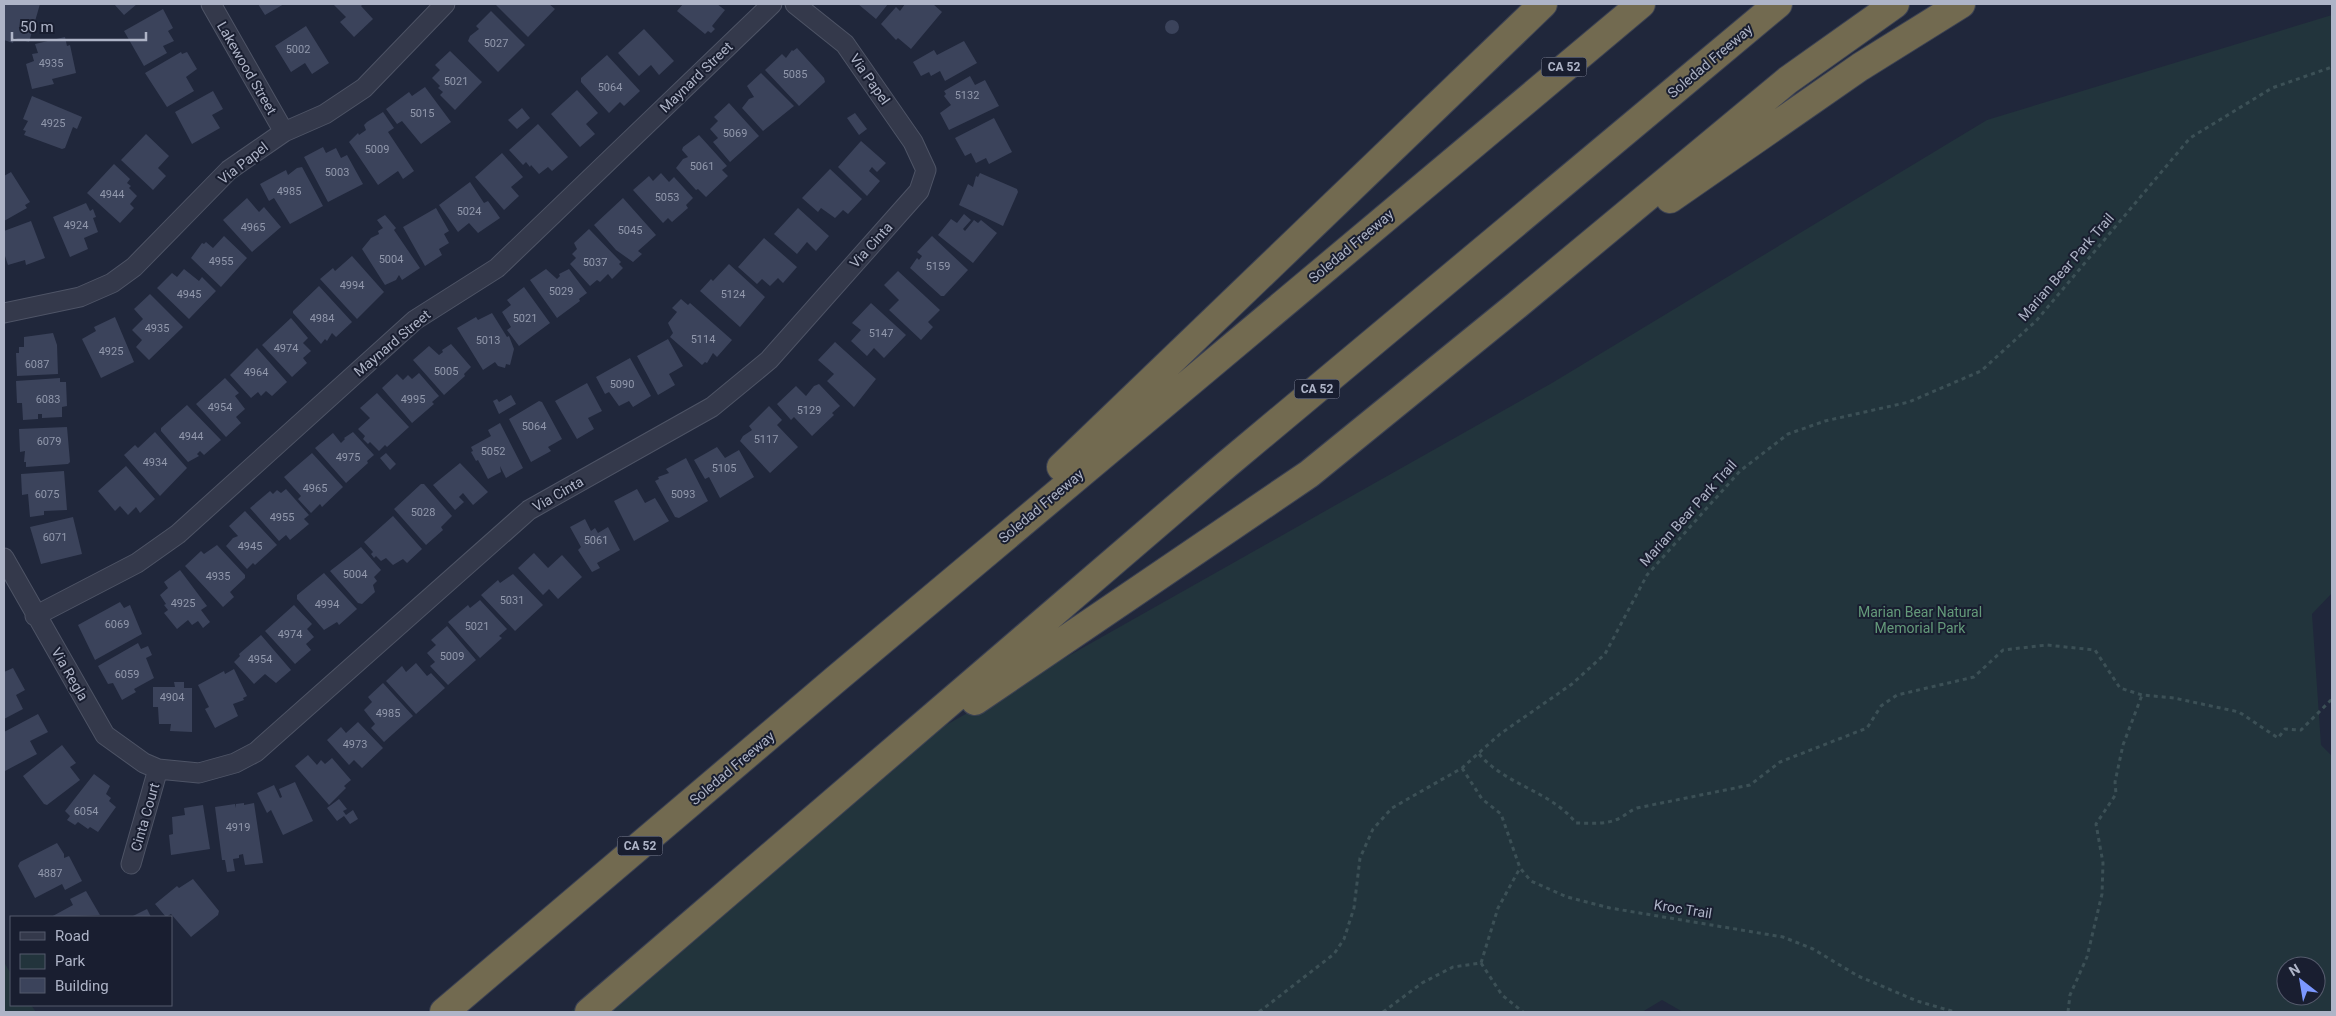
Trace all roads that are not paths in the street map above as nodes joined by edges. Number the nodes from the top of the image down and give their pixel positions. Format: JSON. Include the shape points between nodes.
{"nodes":[{"id":1,"x":211,"y":4,"type":"edge"},
{"id":2,"x":445,"y":4,"type":"edge"},
{"id":3,"x":772,"y":4,"type":"edge"},
{"id":4,"x":796,"y":4,"type":"edge"},
{"id":5,"x":1543,"y":4,"type":"edge"},
{"id":6,"x":1625,"y":4,"type":"edge"},
{"id":7,"x":1641,"y":4,"type":"edge"},
{"id":8,"x":1778,"y":4,"type":"edge"},
{"id":9,"x":1895,"y":4,"type":"edge"},
{"id":10,"x":1962,"y":4,"type":"edge"},
{"id":11,"x":1488,"y":130,"type":"junction"},
{"id":12,"x":284,"y":132,"type":"junction"},
{"id":13,"x":926,"y":170,"type":"joint"},
{"id":14,"x":1517,"y":305,"type":"junction"},
{"id":15,"x":4,"y":313,"type":"edge"},
{"id":16,"x":4,"y":558,"type":"edge"},
{"id":17,"x":36,"y":616,"type":"junction"},
{"id":18,"x":836,"y":679,"type":"junction"},
{"id":19,"x":158,"y":769,"type":"junction"},
{"id":20,"x":860,"y":780,"type":"junction"},
{"id":21,"x":131,"y":864,"type":"dead end"},
{"id":22,"x":444,"y":1012,"type":"edge"},
{"id":23,"x":589,"y":1012,"type":"edge"}],
"edges":[{"from":1,"to":12,"type":"street","name":"Lakewood Street"},
{"from":2,"to":12,"type":"street","name":"Via Papel","via":[[364,88],[325,114]]},
{"from":3,"to":17,"type":"street","name":"Maynard Street","via":[[497,268],[415,320],[178,534],[137,562]]},
{"from":4,"to":13,"type":"street","name":"Via Papel","via":[[845,44],[913,142]]},
{"from":5,"to":18,"type":"highway"},
{"from":6,"to":11,"type":"highway"},
{"from":7,"to":11,"type":"highway","name":"Soledad Freeway","number":"CA 52"},
{"from":8,"to":20,"type":"highway","name":"Soledad Freeway","number":"CA 52","via":[[1226,465]]},
{"from":9,"to":14,"type":"highway","via":[[1788,80]]},
{"from":10,"to":14,"type":"highway","via":[[1860,67]]},
{"from":11,"to":18,"type":"highway","name":"Soledad Freeway","number":"CA 52"},
{"from":12,"to":15,"type":"street","name":"Via Papel","via":[[229,170],[134,267],[112,283],[80,297]]},
{"from":13,"to":19,"type":"street","name":"Via Cinta","via":[[919,192],[769,360],[712,407],[529,510],[256,752],[236,763],[199,773]]},
{"from":14,"to":20,"type":"highway","via":[[1308,474]]},
{"from":16,"to":17,"type":"street","name":"Via Regla"},
{"from":17,"to":19,"type":"street","name":"Via Regla","via":[[105,735],[144,763]]},
{"from":18,"to":22,"type":"highway","name":"Soledad Freeway","number":"CA 52"},
{"from":19,"to":21,"type":"street","name":"Cinta Court"},
{"from":20,"to":23,"type":"highway","name":"Soledad Freeway","number":"CA 52"}]}
